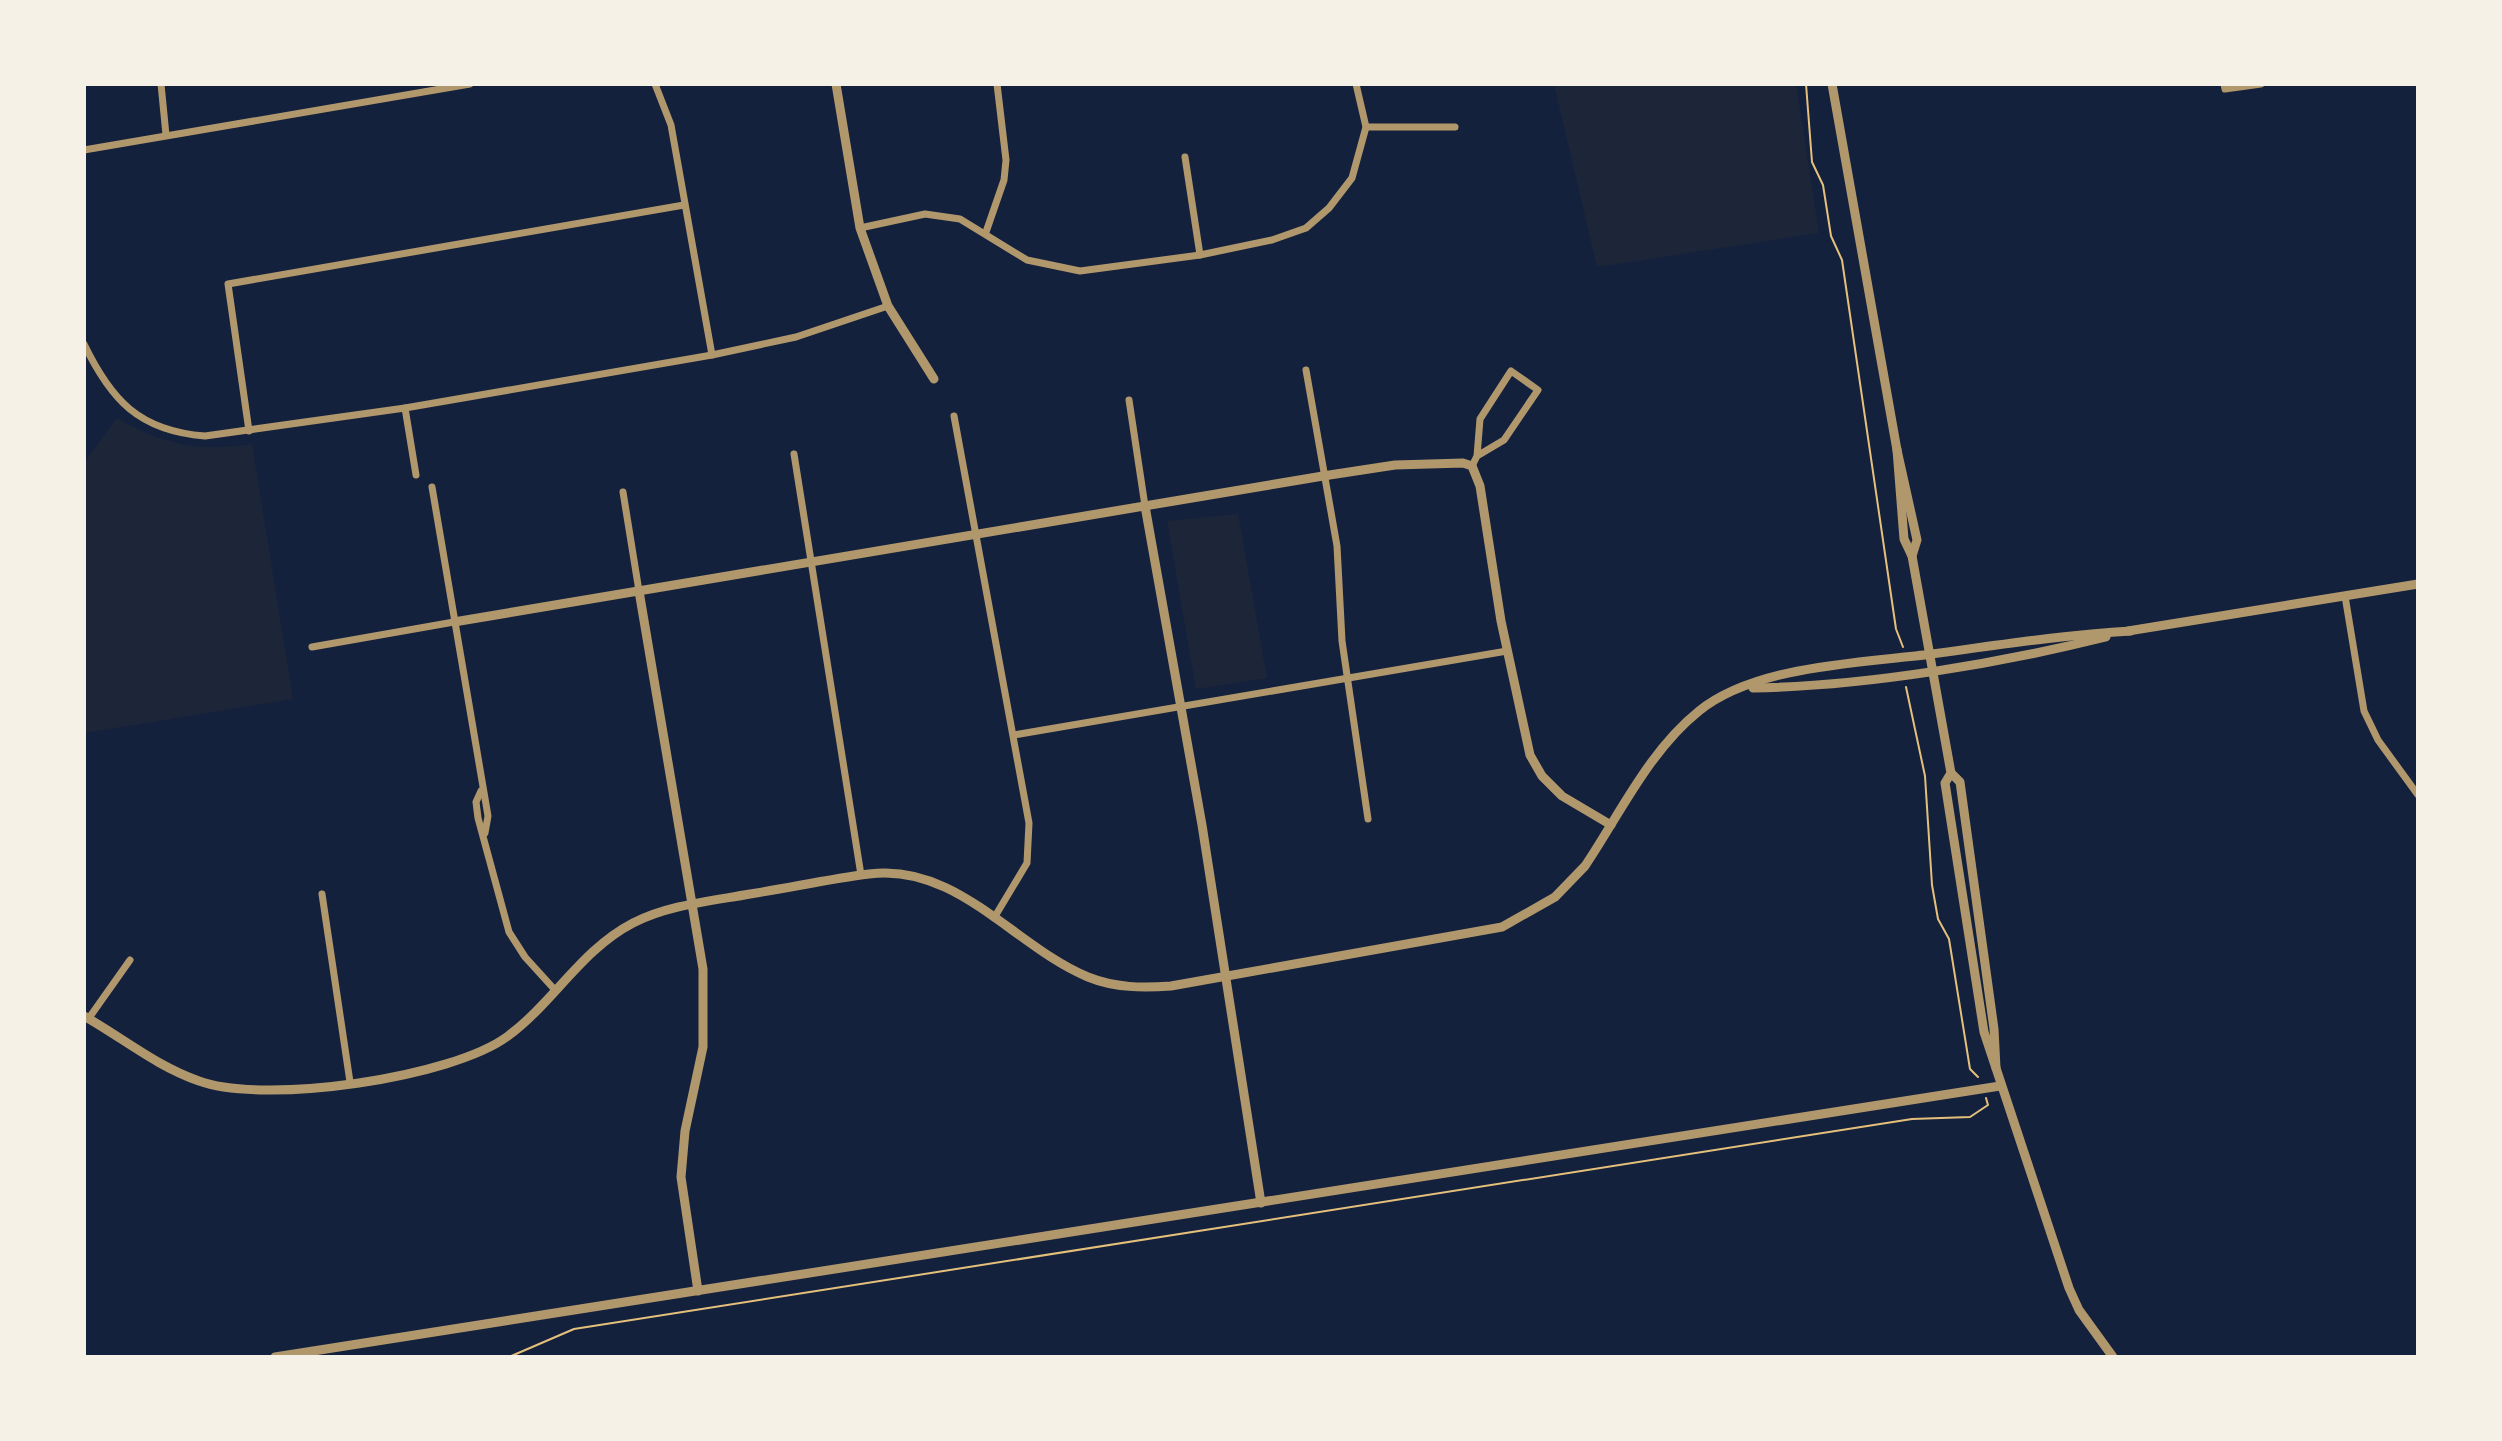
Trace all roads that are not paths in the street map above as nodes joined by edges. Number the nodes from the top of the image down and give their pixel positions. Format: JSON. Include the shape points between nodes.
{"nodes":[{"id":1,"x":161,"y":84,"type":"edge"},
{"id":2,"x":470,"y":84,"type":"edge"},
{"id":3,"x":655,"y":84,"type":"edge"},
{"id":4,"x":836,"y":84,"type":"edge"},
{"id":5,"x":997,"y":84,"type":"edge"},
{"id":6,"x":1356,"y":84,"type":"edge"},
{"id":7,"x":1832,"y":84,"type":"edge"},
{"id":8,"x":2224,"y":84,"type":"edge"},
{"id":9,"x":2261,"y":84,"type":"edge"},
{"id":10,"x":445,"y":87,"type":"edge"},
{"id":11,"x":1366,"y":127,"type":"junction"},
{"id":12,"x":1455,"y":127,"type":"dead end"},
{"id":13,"x":166,"y":135,"type":"junction"},
{"id":14,"x":84,"y":150,"type":"edge"},
{"id":15,"x":1185,"y":157,"type":"dead end"},
{"id":16,"x":684,"y":205,"type":"junction"},
{"id":17,"x":860,"y":228,"type":"junction"},
{"id":18,"x":986,"y":232,"type":"junction"},
{"id":19,"x":1200,"y":255,"type":"junction"},
{"id":20,"x":888,"y":306,"type":"junction"},
{"id":21,"x":84,"y":344,"type":"edge"},
{"id":22,"x":712,"y":355,"type":"junction"},
{"id":23,"x":1306,"y":370,"type":"dead end"},
{"id":24,"x":934,"y":379,"type":"dead end"},
{"id":25,"x":1129,"y":400,"type":"dead end"},
{"id":26,"x":405,"y":408,"type":"junction"},
{"id":27,"x":954,"y":416,"type":"dead end"},
{"id":28,"x":249,"y":431,"type":"junction"},
{"id":29,"x":794,"y":454,"type":"dead end"},
{"id":30,"x":1477,"y":456,"type":"junction"},
{"id":31,"x":1472,"y":466,"type":"junction"},
{"id":32,"x":416,"y":475,"type":"dead end"},
{"id":33,"x":1323,"y":476,"type":"junction"},
{"id":34,"x":432,"y":487,"type":"dead end"},
{"id":35,"x":623,"y":492,"type":"dead end"},
{"id":36,"x":1145,"y":506,"type":"junction"},
{"id":37,"x":974,"y":534,"type":"junction"},
{"id":38,"x":812,"y":564,"type":"junction"},
{"id":39,"x":2418,"y":584,"type":"edge"},
{"id":40,"x":639,"y":591,"type":"junction"},
{"id":41,"x":2345,"y":596,"type":"junction"},
{"id":42,"x":454,"y":622,"type":"junction"},
{"id":43,"x":2131,"y":631,"type":"junction"},
{"id":44,"x":312,"y":647,"type":"dead end"},
{"id":45,"x":1507,"y":651,"type":"junction"},
{"id":46,"x":1929,"y":655,"type":"junction"},
{"id":47,"x":1931,"y":669,"type":"junction"},
{"id":48,"x":1349,"y":678,"type":"junction"},
{"id":49,"x":1742,"y":688,"type":"junction"},
{"id":50,"x":1181,"y":706,"type":"junction"},
{"id":51,"x":1014,"y":735,"type":"junction"},
{"id":52,"x":2418,"y":795,"type":"edge"},
{"id":53,"x":1368,"y":819,"type":"dead end"},
{"id":54,"x":1611,"y":825,"type":"junction"},
{"id":55,"x":861,"y":875,"type":"junction"},
{"id":56,"x":322,"y":894,"type":"dead end"},
{"id":57,"x":692,"y":905,"type":"junction"},
{"id":58,"x":994,"y":918,"type":"junction"},
{"id":59,"x":130,"y":960,"type":"dead end"},
{"id":60,"x":1224,"y":975,"type":"junction"},
{"id":61,"x":555,"y":990,"type":"junction"},
{"id":62,"x":86,"y":1017,"type":"edge"},
{"id":63,"x":350,"y":1082,"type":"junction"},
{"id":64,"x":2000,"y":1086,"type":"junction"},
{"id":65,"x":1261,"y":1203,"type":"junction"},
{"id":66,"x":698,"y":1291,"type":"junction"},
{"id":67,"x":275,"y":1357,"type":"edge"},
{"id":68,"x":2113,"y":1357,"type":"edge"}],
"edges":[{"from":1,"to":13,"type":"street"},
{"from":2,"to":10,"type":"street"},
{"from":3,"to":16,"type":"street","via":[[671,125]]},
{"from":4,"to":17,"type":"street"},
{"from":5,"to":18,"type":"street","via":[[1006,160]]},
{"from":6,"to":11,"type":"street"},
{"from":7,"to":46,"type":"street","via":[[1897,450],[1902,526]]},
{"from":8,"to":9,"type":"street","via":[[2225,89]]},
{"from":10,"to":13,"type":"street"},
{"from":11,"to":12,"type":"street"},
{"from":11,"to":19,"type":"street","via":[[1352,178],[1306,228]]},
{"from":13,"to":14,"type":"street"},
{"from":15,"to":19,"type":"street"},
{"from":16,"to":22,"type":"street"},
{"from":16,"to":28,"type":"street","via":[[228,284]]},
{"from":17,"to":18,"type":"street","via":[[925,214],[960,219]]},
{"from":17,"to":20,"type":"street"},
{"from":18,"to":19,"type":"street","via":[[1027,260],[1080,271]]},
{"from":20,"to":22,"type":"street","via":[[796,337]]},
{"from":20,"to":24,"type":"street"},
{"from":21,"to":28,"type":"street","via":[[120,404],[148,422],[178,434]]},
{"from":22,"to":26,"type":"street"},
{"from":23,"to":33,"type":"street"},
{"from":25,"to":36,"type":"street"},
{"from":26,"to":28,"type":"street"},
{"from":26,"to":32,"type":"street"},
{"from":27,"to":37,"type":"street"},
{"from":29,"to":38,"type":"street"},
{"from":30,"to":30,"type":"street","via":[[1480,419],[1511,371],[1538,390],[1504,440]]},
{"from":30,"to":31,"type":"street"},
{"from":31,"to":33,"type":"street","via":[[1420,464]]},
{"from":31,"to":45,"type":"street","via":[[1480,486]]},
{"from":33,"to":36,"type":"street"},
{"from":33,"to":48,"type":"street","via":[[1337,546]]},
{"from":34,"to":42,"type":"street"},
{"from":35,"to":40,"type":"street"},
{"from":36,"to":37,"type":"street"},
{"from":36,"to":50,"type":"street"},
{"from":37,"to":38,"type":"street"},
{"from":37,"to":51,"type":"street"},
{"from":38,"to":40,"type":"street"},
{"from":38,"to":55,"type":"street"},
{"from":39,"to":41,"type":"street"},
{"from":40,"to":42,"type":"street"},
{"from":40,"to":57,"type":"street"},
{"from":41,"to":43,"type":"street"},
{"from":41,"to":52,"type":"street","via":[[2364,711]]},
{"from":42,"to":44,"type":"street"},
{"from":42,"to":61,"type":"street","via":[[481,791],[476,802],[499,904],[525,957]]},
{"from":43,"to":46,"type":"street","via":[[2049,636]]},
{"from":43,"to":47,"type":"street","via":[[2053,650]]},
{"from":45,"to":48,"type":"street"},
{"from":45,"to":54,"type":"street","via":[[1535,765],[1562,796]]},
{"from":46,"to":47,"type":"street"},
{"from":46,"to":49,"type":"street","via":[[1801,671]]},
{"from":47,"to":49,"type":"street","via":[[1804,687]]},
{"from":47,"to":64,"type":"street","via":[[1951,773],[1960,782]]},
{"from":48,"to":50,"type":"street"},
{"from":48,"to":53,"type":"street"},
{"from":49,"to":54,"type":"street","via":[[1710,702],[1674,734]]},
{"from":50,"to":51,"type":"street"},
{"from":50,"to":60,"type":"street"},
{"from":51,"to":58,"type":"street","via":[[1030,850],[1023,874]]},
{"from":54,"to":60,"type":"street","via":[[1569,884],[1538,909],[1502,927]]},
{"from":55,"to":57,"type":"street"},
{"from":55,"to":58,"type":"street","via":[[929,881]]},
{"from":56,"to":63,"type":"street"},
{"from":57,"to":61,"type":"street","via":[[657,913],[618,931]]},
{"from":57,"to":66,"type":"street","via":[[703,969],[704,1036],[681,1177]]},
{"from":58,"to":60,"type":"street","via":[[1058,962],[1116,985],[1147,988]]},
{"from":59,"to":62,"type":"street"},
{"from":60,"to":65,"type":"street"},
{"from":61,"to":63,"type":"street","via":[[511,1034],[479,1054],[434,1068]]},
{"from":62,"to":63,"type":"street","via":[[162,1066],[201,1082],[260,1092]]},
{"from":64,"to":65,"type":"street"},
{"from":64,"to":68,"type":"street","via":[[2069,1288]]},
{"from":65,"to":66,"type":"street"},
{"from":66,"to":67,"type":"street"}]}
